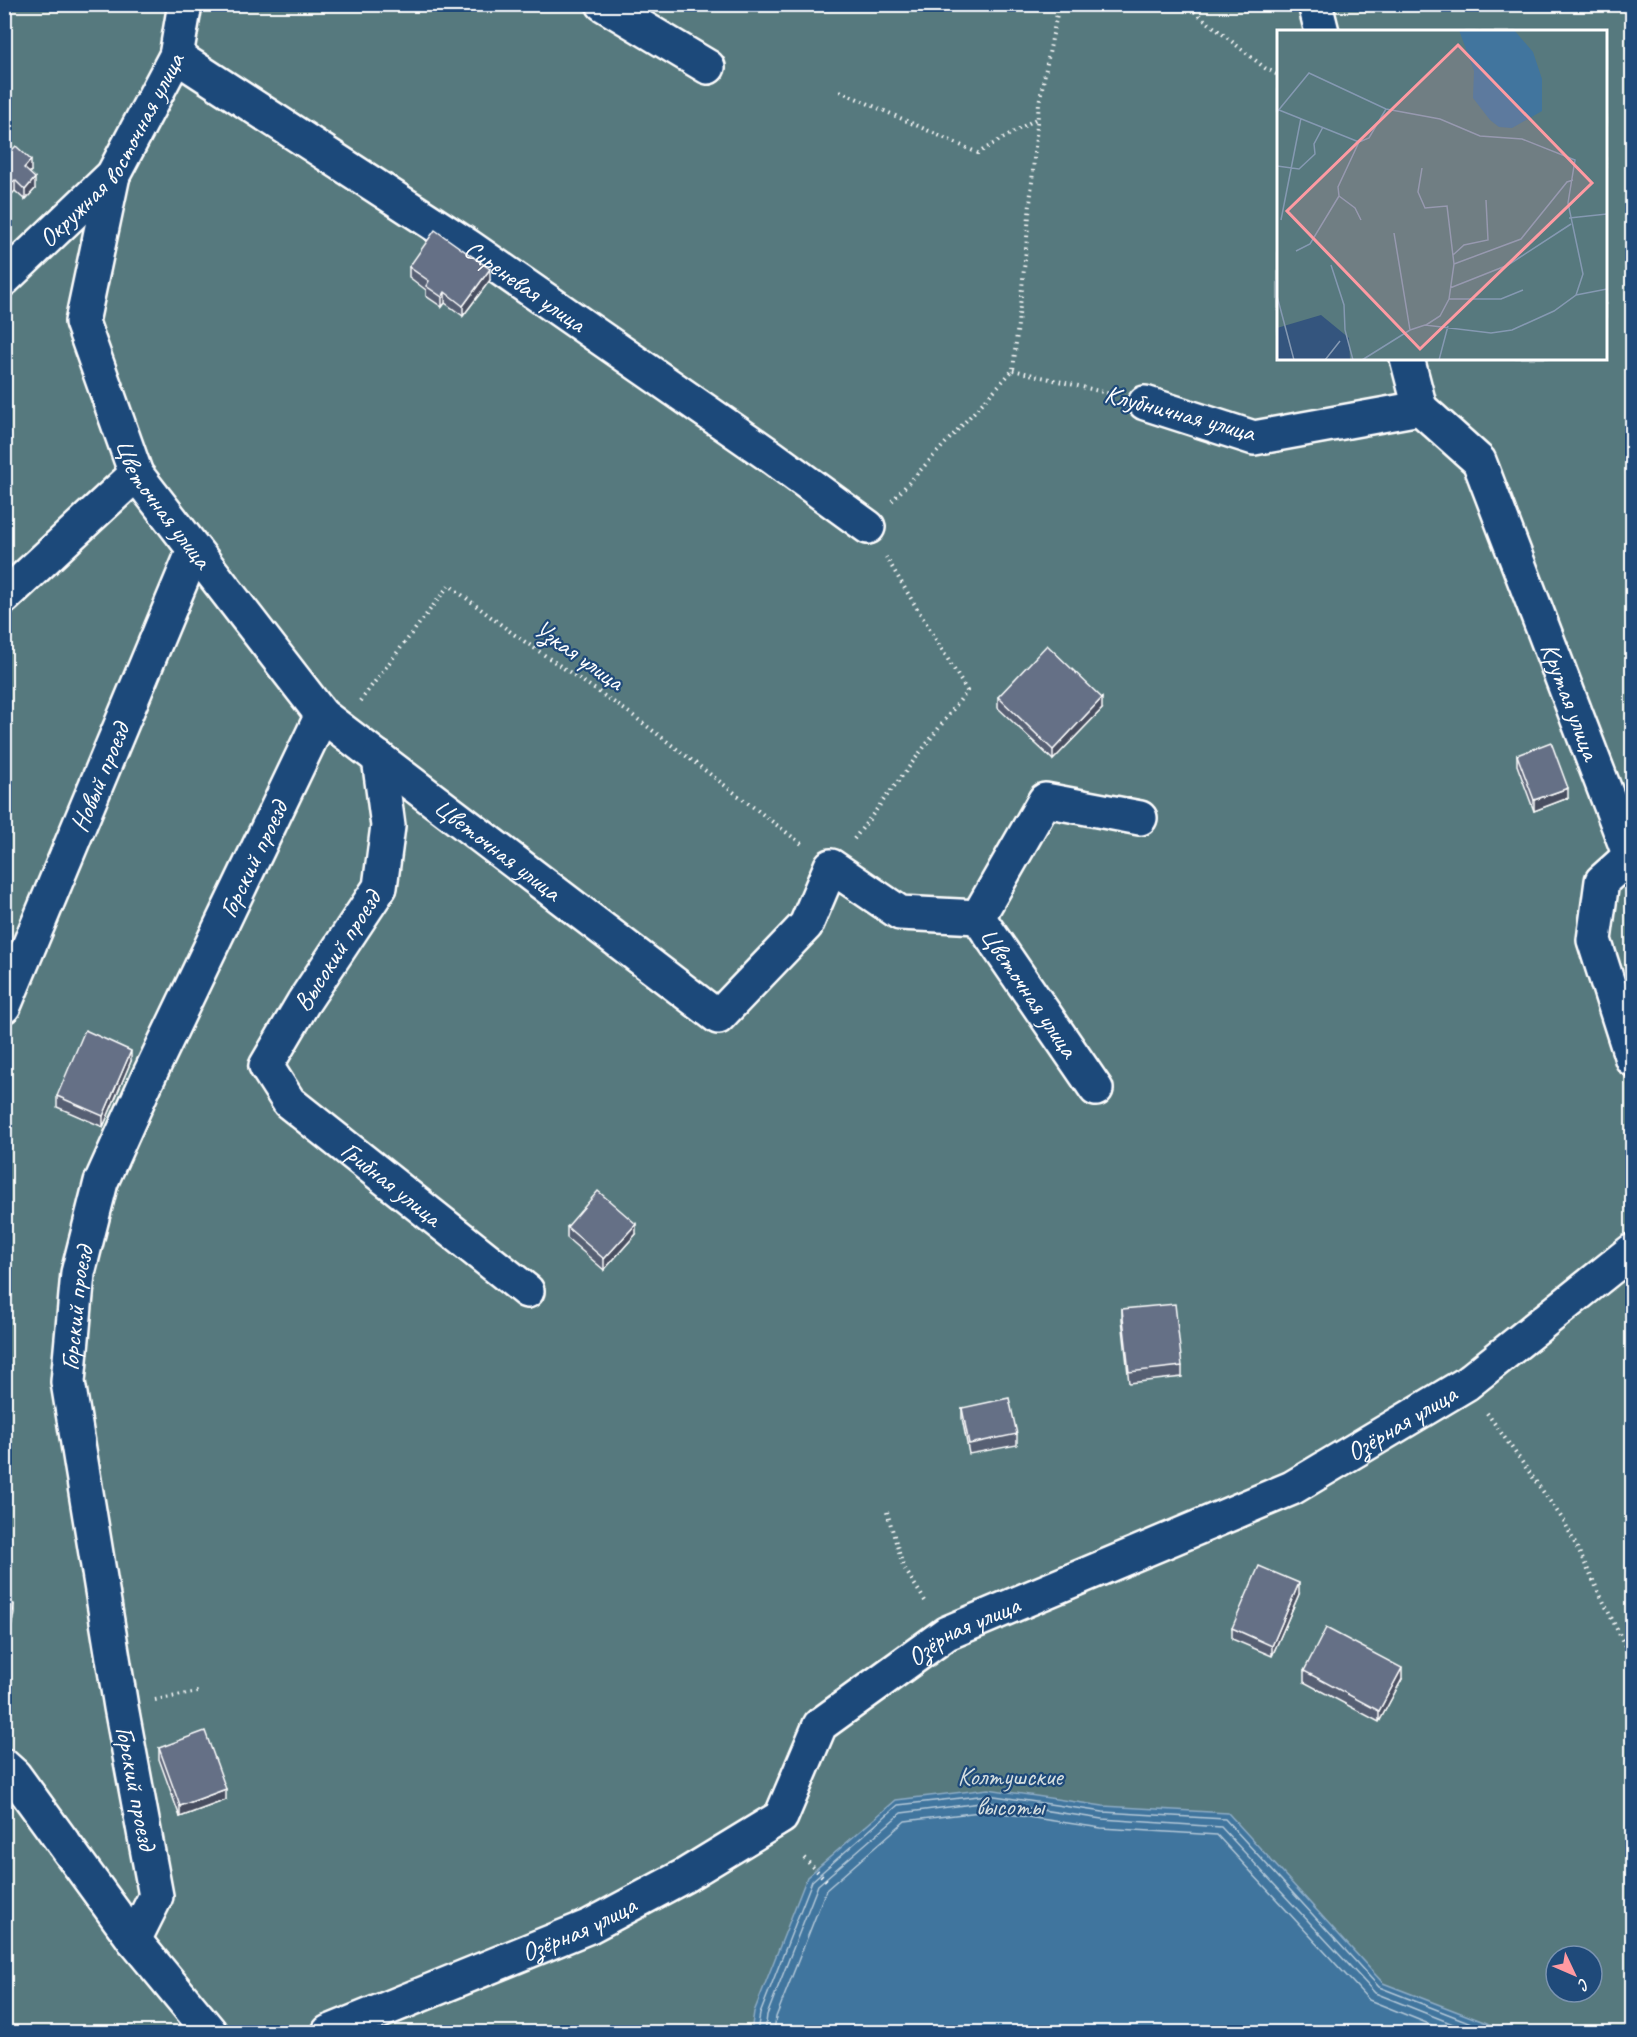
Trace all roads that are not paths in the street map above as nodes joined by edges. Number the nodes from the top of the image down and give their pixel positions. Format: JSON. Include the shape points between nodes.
{"nodes":[{"id":1,"x":185,"y":4,"type":"edge"},
{"id":2,"x":603,"y":4,"type":"edge"},
{"id":3,"x":1315,"y":4,"type":"edge"},
{"id":4,"x":1322,"y":30,"type":"edge"},
{"id":5,"x":176,"y":56,"type":"junction"},
{"id":6,"x":708,"y":67,"type":"dead end"},
{"id":7,"x":113,"y":175,"type":"junction"},
{"id":8,"x":4,"y":279,"type":"edge"},
{"id":9,"x":1408,"y":360,"type":"edge"},
{"id":10,"x":1145,"y":403,"type":"road end"},
{"id":11,"x":1420,"y":408,"type":"junction"},
{"id":12,"x":135,"y":474,"type":"junction"},
{"id":13,"x":868,"y":527,"type":"road end"},
{"id":14,"x":194,"y":550,"type":"junction"},
{"id":15,"x":4,"y":597,"type":"edge"},
{"id":16,"x":331,"y":721,"type":"junction"},
{"id":17,"x":379,"y":758,"type":"junction"},
{"id":18,"x":1140,"y":818,"type":"dead end"},
{"id":19,"x":1631,"y":856,"type":"edge"},
{"id":20,"x":978,"y":917,"type":"junction"},
{"id":21,"x":4,"y":1006,"type":"edge"},
{"id":22,"x":1632,"y":1059,"type":"edge"},
{"id":23,"x":266,"y":1066,"type":"joint"},
{"id":24,"x":1096,"y":1089,"type":"dead end"},
{"id":25,"x":1632,"y":1251,"type":"edge"},
{"id":26,"x":527,"y":1291,"type":"dead end"},
{"id":27,"x":4,"y":1766,"type":"edge"},
{"id":28,"x":134,"y":1940,"type":"junction"},
{"id":29,"x":210,"y":2032,"type":"edge"},
{"id":30,"x":329,"y":2032,"type":"edge"}],
"edges":[{"from":1,"to":5,"type":"street","name":"Окружная восточная улица"},
{"from":2,"to":6,"type":"street"},
{"from":3,"to":4,"type":"street"},
{"from":5,"to":7,"type":"street","name":"Окружная восточная улица"},
{"from":5,"to":13,"type":"street","name":"Сиреневая улица","via":[[468,246]]},
{"from":7,"to":8,"type":"street","name":"Окружная восточная улица"},
{"from":7,"to":12,"type":"street","name":"Цветочная улица","via":[[82,322]]},
{"from":9,"to":11,"type":"street"},
{"from":10,"to":11,"type":"street","name":"Клубничная улица","via":[[1254,438]]},
{"from":11,"to":19,"type":"street","name":"Крутая улица","via":[[1479,461]]},
{"from":12,"to":14,"type":"street","name":"Цветочная улица"},
{"from":12,"to":15,"type":"street"},
{"from":14,"to":16,"type":"street","name":"Цветочная улица"},
{"from":14,"to":21,"type":"street","name":"Новый проезд"},
{"from":16,"to":17,"type":"street","name":"Цветочная улица"},
{"from":16,"to":28,"type":"street","name":"Горский проезд","via":[[158,1058],[101,1182],[78,1273],[68,1382],[156,1896]]},
{"from":17,"to":20,"type":"street","name":"Цветочная улица","via":[[718,1017],[806,925],[831,866],[900,913]]},
{"from":17,"to":23,"type":"street","name":"Высокий проезд","via":[[388,826],[380,887]]},
{"from":18,"to":20,"type":"street","via":[[1045,800]]},
{"from":19,"to":22,"type":"street","name":"Крутая улица","via":[[1602,881],[1594,940]]},
{"from":20,"to":24,"type":"street","name":"Цветочная улица"},
{"from":23,"to":26,"type":"street","name":"Грибная улица","via":[[289,1102]]},
{"from":25,"to":30,"type":"street","name":"Озёрная улица","via":[[1467,1384],[1292,1488],[947,1633],[820,1725],[781,1817],[684,1876],[590,1926]]},
{"from":27,"to":28,"type":"street","via":[[15,1774]]},
{"from":28,"to":29,"type":"street"}]}
